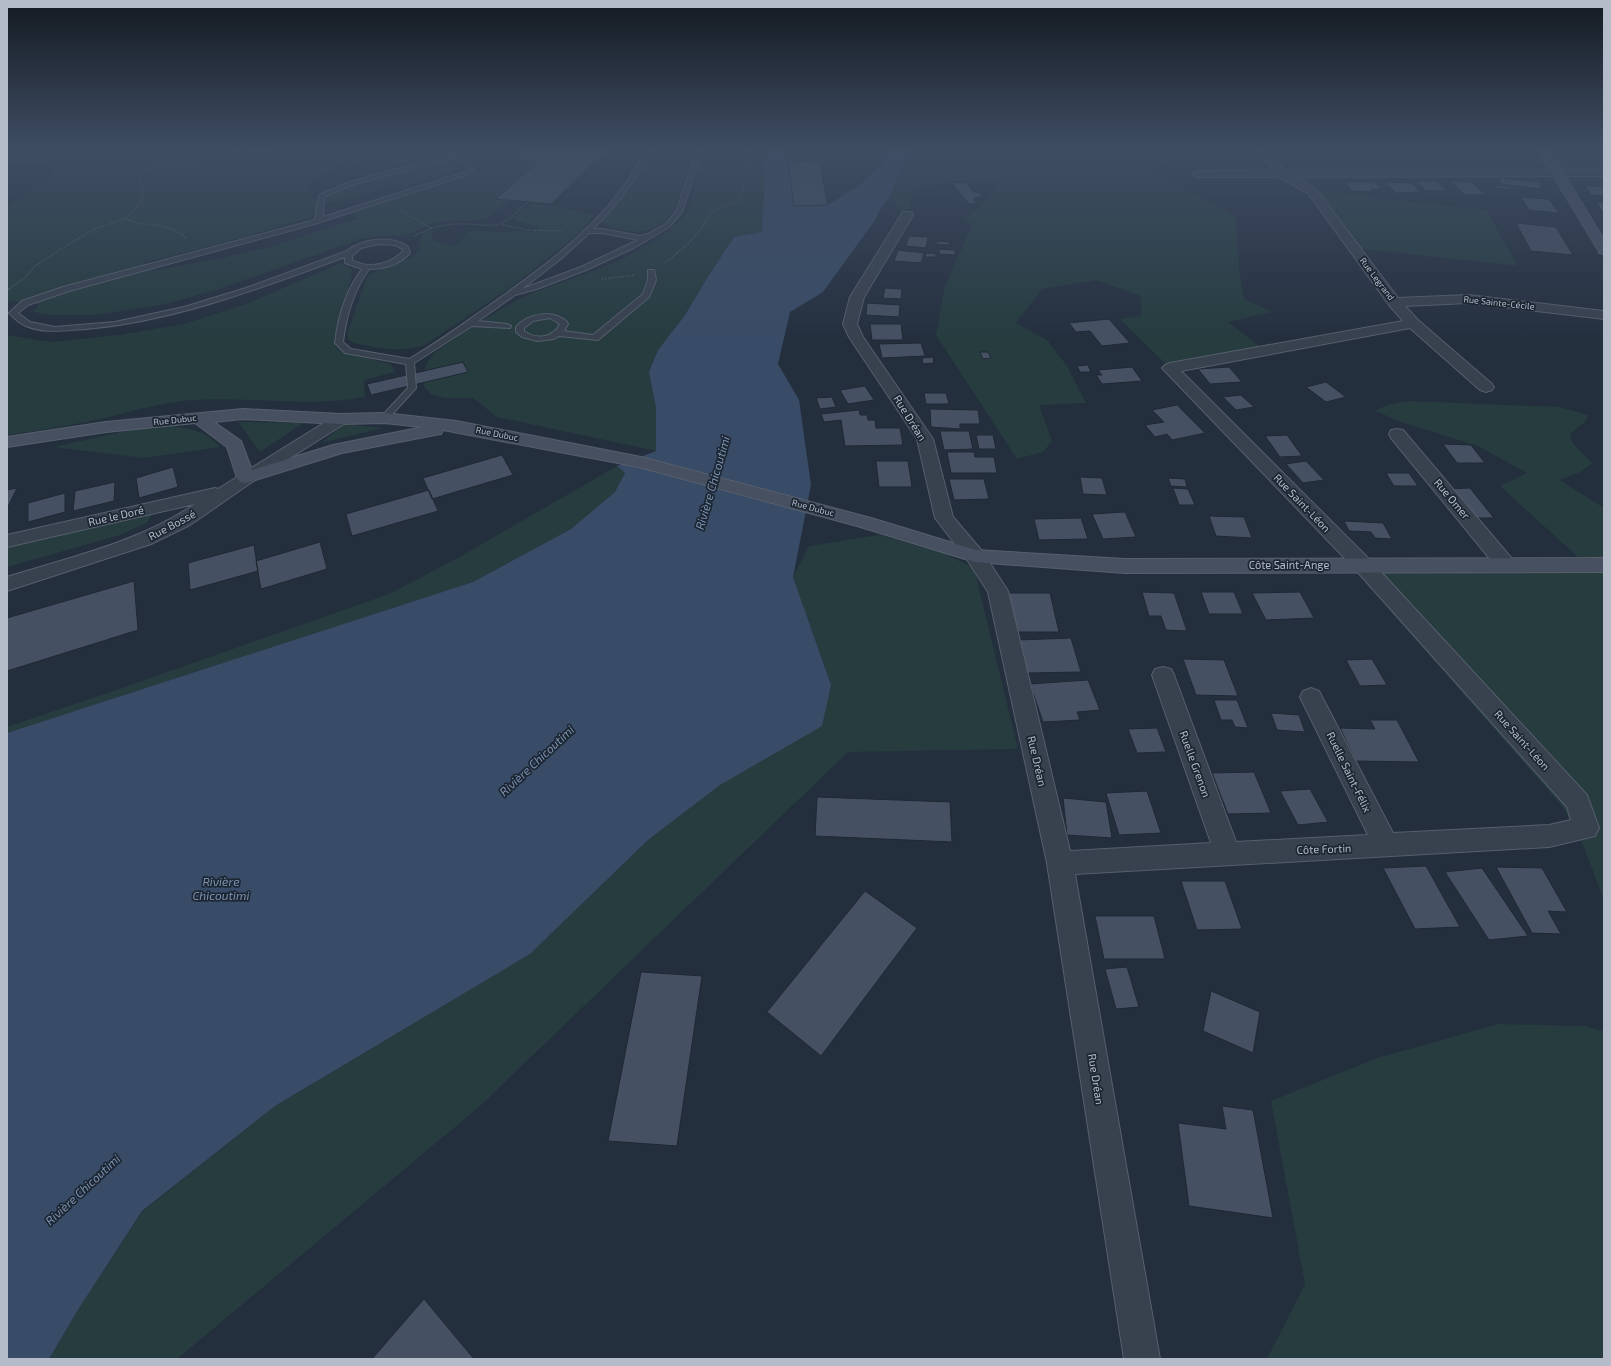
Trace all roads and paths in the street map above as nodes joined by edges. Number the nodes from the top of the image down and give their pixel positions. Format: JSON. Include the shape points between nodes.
{"nodes":[{"id":1,"x":133,"y":212,"type":"edge"},
{"id":2,"x":320,"y":212,"type":"edge"},
{"id":3,"x":346,"y":212,"type":"edge"},
{"id":4,"x":402,"y":212,"type":"edge"},
{"id":5,"x":516,"y":212,"type":"edge"},
{"id":6,"x":606,"y":212,"type":"edge"},
{"id":7,"x":679,"y":212,"type":"edge"},
{"id":8,"x":1327,"y":212,"type":"edge"},
{"id":9,"x":1581,"y":212,"type":"edge"},
{"id":10,"x":907,"y":215,"type":"dead end"},
{"id":11,"x":125,"y":218,"type":"junction"},
{"id":12,"x":318,"y":221,"type":"junction"},
{"id":13,"x":497,"y":224,"type":"junction"},
{"id":14,"x":432,"y":229,"type":"junction"},
{"id":15,"x":588,"y":231,"type":"junction"},
{"id":16,"x":650,"y":236,"type":"junction"},
{"id":17,"x":188,"y":242,"type":"dead end"},
{"id":18,"x":402,"y":245,"type":"junction"},
{"id":19,"x":1604,"y":250,"type":"edge"},
{"id":20,"x":349,"y":253,"type":"junction"},
{"id":21,"x":367,"y":267,"type":"junction"},
{"id":22,"x":651,"y":272,"type":"dead end"},
{"id":23,"x":7,"y":290,"type":"edge"},
{"id":24,"x":510,"y":295,"type":"junction"},
{"id":25,"x":1394,"y":302,"type":"junction"},
{"id":26,"x":1604,"y":315,"type":"edge"},
{"id":27,"x":470,"y":323,"type":"junction"},
{"id":28,"x":1412,"y":323,"type":"junction"},
{"id":29,"x":507,"y":326,"type":"dead end"},
{"id":30,"x":558,"y":333,"type":"junction"},
{"id":31,"x":410,"y":362,"type":"junction"},
{"id":32,"x":1486,"y":387,"type":"dead end"},
{"id":33,"x":198,"y":418,"type":"junction"},
{"id":34,"x":384,"y":418,"type":"junction"},
{"id":35,"x":341,"y":419,"type":"junction"},
{"id":36,"x":456,"y":426,"type":"junction"},
{"id":37,"x":1398,"y":434,"type":"dead end"},
{"id":38,"x":7,"y":442,"type":"edge"},
{"id":39,"x":246,"y":478,"type":"junction"},
{"id":40,"x":226,"y":492,"type":"junction"},
{"id":41,"x":7,"y":541,"type":"edge"},
{"id":42,"x":975,"y":556,"type":"junction"},
{"id":43,"x":1362,"y":564,"type":"junction"},
{"id":44,"x":1506,"y":564,"type":"junction"},
{"id":45,"x":1604,"y":565,"type":"edge"},
{"id":46,"x":7,"y":584,"type":"edge"},
{"id":47,"x":1163,"y":674,"type":"dead end"},
{"id":48,"x":1311,"y":697,"type":"dead end"},
{"id":49,"x":1586,"y":828,"type":"joint"},
{"id":50,"x":1386,"y":846,"type":"junction"},
{"id":51,"x":1227,"y":853,"type":"junction"},
{"id":52,"x":1060,"y":863,"type":"junction"},
{"id":53,"x":1142,"y":1359,"type":"edge"}],
"edges":[{"from":1,"to":11,"type":"path"},
{"from":2,"to":12,"type":"lane"},
{"from":3,"to":12,"type":"lane"},
{"from":4,"to":14,"type":"path"},
{"from":5,"to":13,"type":"path"},
{"from":6,"to":15,"type":"lane"},
{"from":7,"to":16,"type":"lane","via":[[667,226]]},
{"from":8,"to":25,"type":"street","name":"Rue Legrand"},
{"from":9,"to":19,"type":"street"},
{"from":10,"to":42,"type":"street","name":"Rue Dréan","via":[[857,297],[850,324],[856,337],[925,439],[944,518]]},
{"from":11,"to":17,"type":"path","via":[[132,222],[152,223],[182,233]]},
{"from":11,"to":23,"type":"path","via":[[95,229],[69,244],[34,267],[26,277]]},
{"from":12,"to":20,"type":"lane","via":[[66,289],[25,303],[12,314],[28,324],[55,329],[115,324],[186,309],[249,290]]},
{"from":13,"to":14,"type":"path","via":[[457,224]]},
{"from":13,"to":15,"type":"path","via":[[527,230]]},
{"from":14,"to":18,"type":"path","via":[[421,232]]},
{"from":15,"to":16,"type":"lane","via":[[603,231],[640,238]]},
{"from":15,"to":24,"type":"lane","via":[[529,282]]},
{"from":16,"to":24,"type":"lane","via":[[601,263]]},
{"from":18,"to":20,"type":"lane","via":[[378,242],[361,246]]},
{"from":18,"to":21,"type":"lane","via":[[406,252],[396,261]]},
{"from":20,"to":21,"type":"lane","via":[[348,261]]},
{"from":21,"to":31,"type":"lane","via":[[360,275],[353,292],[340,329],[339,343],[348,351]]},
{"from":22,"to":30,"type":"lane","via":[[652,280],[646,295],[596,338]]},
{"from":24,"to":27,"type":"lane"},
{"from":25,"to":26,"type":"street","name":"Rue Sainte-Cécile","via":[[1468,299]]},
{"from":25,"to":28,"type":"street","name":"Rue Legrand"},
{"from":27,"to":29,"type":"lane"},
{"from":27,"to":31,"type":"lane"},
{"from":28,"to":32,"type":"street","name":"Rue Legrand"},
{"from":28,"to":43,"type":"street","name":"Rue Saint-Léon","via":[[1170,368]]},
{"from":30,"to":30,"type":"lane","via":[[564,324],[550,316],[531,319],[520,327],[520,332],[531,338],[550,337]]},
{"from":31,"to":34,"type":"lane","via":[[412,388]]},
{"from":33,"to":35,"type":"street","name":"Rue Dubuc","via":[[243,414]]},
{"from":33,"to":38,"type":"street","name":"Rue Dubuc","via":[[106,427]]},
{"from":33,"to":39,"type":"street","via":[[235,446]]},
{"from":34,"to":35,"type":"street","name":"Rue Dubuc"},
{"from":34,"to":36,"type":"street","name":"Rue Dubuc"},
{"from":35,"to":39,"type":"street","name":"Rue Bossé"},
{"from":36,"to":39,"type":"street","via":[[339,449]]},
{"from":36,"to":42,"type":"street","name":"Rue Dubuc","via":[[641,462],[864,522]]},
{"from":37,"to":44,"type":"street","name":"Rue Omer"},
{"from":39,"to":40,"type":"street","name":"Rue Bossé"},
{"from":40,"to":41,"type":"street","name":"Rue le Doré"},
{"from":40,"to":46,"type":"street","name":"Rue Bossé","via":[[183,521],[144,540]]},
{"from":42,"to":43,"type":"street","name":"Côte Saint-Ange","via":[[1125,566]]},
{"from":42,"to":52,"type":"street","name":"Rue Dréan","via":[[998,591]]},
{"from":43,"to":44,"type":"street","name":"Côte Saint-Ange"},
{"from":43,"to":49,"type":"street","name":"Rue Saint-Léon","via":[[1578,802]]},
{"from":44,"to":45,"type":"street","name":"Côte Saint-Ange"},
{"from":47,"to":51,"type":"street","name":"Ruelle Grenon"},
{"from":48,"to":50,"type":"street","name":"Ruelle Saint-Félix"},
{"from":49,"to":50,"type":"street","name":"Côte Fortin","via":[[1549,836]]},
{"from":50,"to":51,"type":"street","name":"Côte Fortin"},
{"from":51,"to":52,"type":"street","name":"Côte Fortin"},
{"from":52,"to":53,"type":"street","name":"Rue Dréan"}]}
